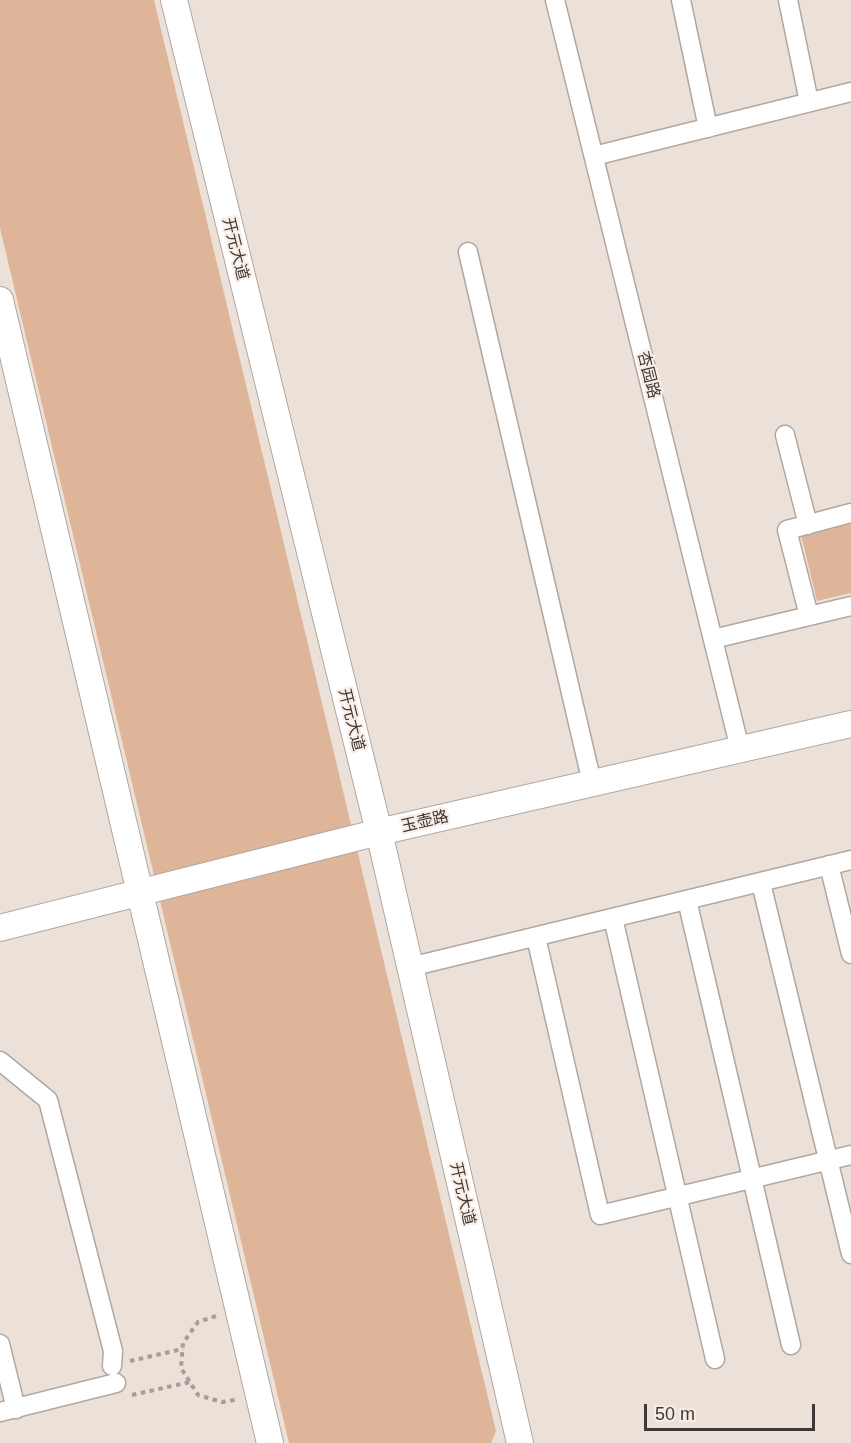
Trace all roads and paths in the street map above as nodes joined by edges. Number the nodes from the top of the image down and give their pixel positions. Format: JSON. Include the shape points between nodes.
{"nodes":[{"id":1,"x":174,"y":0,"type":"edge"},
{"id":2,"x":555,"y":0,"type":"edge"},
{"id":3,"x":681,"y":0,"type":"edge"},
{"id":4,"x":788,"y":0,"type":"edge"},
{"id":5,"x":851,"y":92,"type":"edge"},
{"id":6,"x":809,"y":102,"type":"junction"},
{"id":7,"x":708,"y":128,"type":"junction"},
{"id":8,"x":594,"y":156,"type":"junction"},
{"id":9,"x":468,"y":252,"type":"dead end"},
{"id":10,"x":0,"y":300,"type":"edge"},
{"id":11,"x":4,"y":338,"type":"edge"},
{"id":12,"x":785,"y":435,"type":"dead end"},
{"id":13,"x":851,"y":513,"type":"edge"},
{"id":14,"x":808,"y":525,"type":"junction"},
{"id":15,"x":851,"y":606,"type":"edge"},
{"id":16,"x":809,"y":616,"type":"junction"},
{"id":17,"x":713,"y":639,"type":"junction"},
{"id":18,"x":851,"y":724,"type":"edge"},
{"id":19,"x":740,"y":749,"type":"junction"},
{"id":20,"x":592,"y":783,"type":"junction"},
{"id":21,"x":379,"y":832,"type":"junction"},
{"id":22,"x":851,"y":860,"type":"edge"},
{"id":23,"x":829,"y":865,"type":"junction"},
{"id":24,"x":761,"y":883,"type":"junction"},
{"id":25,"x":142,"y":893,"type":"junction"},
{"id":26,"x":687,"y":900,"type":"junction"},
{"id":27,"x":613,"y":918,"type":"junction"},
{"id":28,"x":0,"y":928,"type":"edge"},
{"id":29,"x":536,"y":937,"type":"junction"},
{"id":30,"x":851,"y":954,"type":"edge"},
{"id":31,"x":410,"y":967,"type":"junction"},
{"id":32,"x":0,"y":1061,"type":"edge"},
{"id":33,"x":851,"y":1155,"type":"edge"},
{"id":34,"x":829,"y":1160,"type":"junction"},
{"id":35,"x":752,"y":1179,"type":"junction"},
{"id":36,"x":677,"y":1197,"type":"junction"},
{"id":37,"x":851,"y":1254,"type":"edge"},
{"id":38,"x":239,"y":1309,"type":"junction"},
{"id":39,"x":0,"y":1344,"type":"edge"},
{"id":40,"x":791,"y":1346,"type":"dead end"},
{"id":41,"x":183,"y":1349,"type":"junction"},
{"id":42,"x":715,"y":1359,"type":"dead end"},
{"id":43,"x":114,"y":1374,"type":"junction"},
{"id":44,"x":190,"y":1383,"type":"junction"},
{"id":45,"x":260,"y":1397,"type":"junction"},
{"id":46,"x":8,"y":1411,"type":"edge"},
{"id":47,"x":270,"y":1443,"type":"edge"},
{"id":48,"x":520,"y":1443,"type":"edge"}],
"edges":[{"from":1,"to":21,"type":"street","name":"开元大道"},
{"from":2,"to":8,"type":"street","name":"杏园路"},
{"from":3,"to":7,"type":"street"},
{"from":4,"to":6,"type":"street"},
{"from":5,"to":6,"type":"street"},
{"from":6,"to":7,"type":"street"},
{"from":7,"to":8,"type":"street"},
{"from":8,"to":17,"type":"street","name":"杏园路"},
{"from":9,"to":20,"type":"street"},
{"from":10,"to":11,"type":"street"},
{"from":11,"to":25,"type":"street"},
{"from":12,"to":14,"type":"street"},
{"from":13,"to":14,"type":"street"},
{"from":14,"to":16,"type":"street","via":[[787,530]]},
{"from":15,"to":16,"type":"street"},
{"from":16,"to":17,"type":"street"},
{"from":17,"to":19,"type":"street","name":"杏园路"},
{"from":18,"to":19,"type":"street","name":"玉壶路"},
{"from":19,"to":20,"type":"street","name":"玉壶路"},
{"from":20,"to":21,"type":"street","name":"玉壶路"},
{"from":21,"to":25,"type":"street","name":"玉壶路"},
{"from":21,"to":31,"type":"street","name":"开元大道"},
{"from":22,"to":23,"type":"street"},
{"from":23,"to":24,"type":"street"},
{"from":23,"to":30,"type":"street"},
{"from":24,"to":26,"type":"street"},
{"from":24,"to":34,"type":"street"},
{"from":25,"to":28,"type":"street","name":"玉壶路"},
{"from":25,"to":38,"type":"street"},
{"from":26,"to":27,"type":"street"},
{"from":26,"to":35,"type":"street"},
{"from":27,"to":29,"type":"street"},
{"from":27,"to":36,"type":"street"},
{"from":29,"to":31,"type":"street"},
{"from":29,"to":36,"type":"street","via":[[600,1215]]},
{"from":31,"to":48,"type":"street","name":"开元大道"},
{"from":32,"to":43,"type":"street","via":[[48,1100],[113,1351]]},
{"from":33,"to":34,"type":"street"},
{"from":34,"to":35,"type":"street"},
{"from":34,"to":37,"type":"street"},
{"from":35,"to":36,"type":"street"},
{"from":35,"to":40,"type":"street"},
{"from":36,"to":42,"type":"street"},
{"from":38,"to":41,"type":"path","via":[[198,1322]]},
{"from":38,"to":45,"type":"street"},
{"from":39,"to":46,"type":"street"},
{"from":41,"to":43,"type":"path"},
{"from":41,"to":44,"type":"path","via":[[181,1368]]},
{"from":43,"to":44,"type":"path","via":[[120,1398]]},
{"from":43,"to":46,"type":"street"},
{"from":44,"to":45,"type":"path","via":[[198,1395],[222,1402]]},
{"from":45,"to":47,"type":"street"}]}
